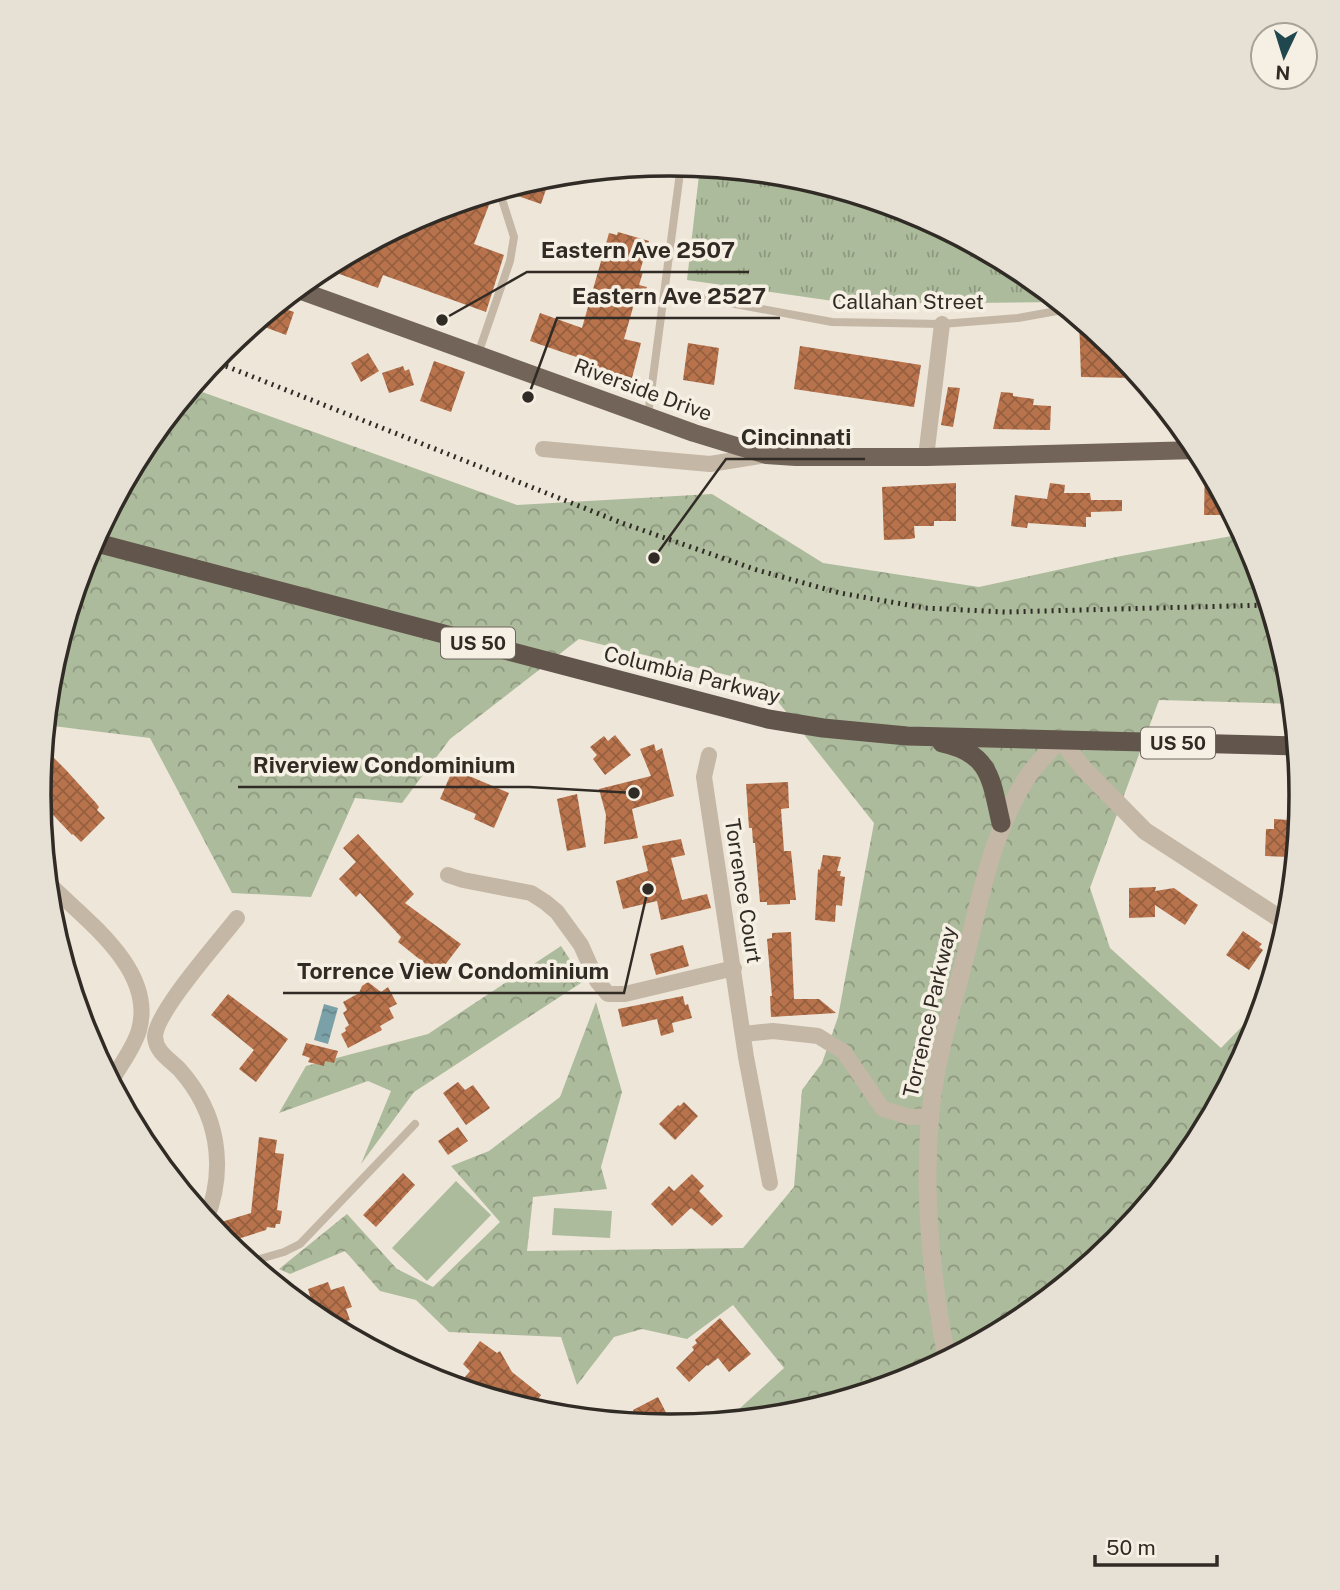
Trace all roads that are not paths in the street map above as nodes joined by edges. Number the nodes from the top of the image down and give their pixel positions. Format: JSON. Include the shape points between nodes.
{"nodes":[{"id":1,"x":679,"y":176,"type":"edge"},
{"id":2,"x":502,"y":199,"type":"edge"},
{"id":3,"x":665,"y":291,"type":"junction"},
{"id":4,"x":308,"y":293,"type":"edge"},
{"id":5,"x":1056,"y":311,"type":"edge"},
{"id":6,"x":942,"y":324,"type":"junction"},
{"id":7,"x":478,"y":354,"type":"junction"},
{"id":8,"x":648,"y":416,"type":"junction"},
{"id":9,"x":543,"y":449,"type":"dead end"},
{"id":10,"x":1185,"y":450,"type":"edge"},
{"id":11,"x":766,"y":455,"type":"junction"},
{"id":12,"x":926,"y":457,"type":"junction"},
{"id":13,"x":104,"y":544,"type":"edge"},
{"id":14,"x":907,"y":736,"type":"junction"},
{"id":15,"x":1060,"y":739,"type":"junction"},
{"id":16,"x":1287,"y":746,"type":"edge"},
{"id":17,"x":709,"y":755,"type":"dead end"},
{"id":18,"x":1002,"y":823,"type":"junction"},
{"id":19,"x":448,"y":875,"type":"dead end"},
{"id":20,"x":59,"y":894,"type":"edge"},
{"id":21,"x":1277,"y":917,"type":"edge"},
{"id":22,"x":237,"y":918,"type":"dead end"},
{"id":23,"x":734,"y":968,"type":"junction"},
{"id":24,"x":743,"y":1034,"type":"junction"},
{"id":25,"x":116,"y":1072,"type":"edge"},
{"id":26,"x":930,"y":1116,"type":"junction"},
{"id":27,"x":415,"y":1124,"type":"dead end"},
{"id":28,"x":770,"y":1183,"type":"dead end"},
{"id":29,"x":209,"y":1209,"type":"edge"},
{"id":30,"x":260,"y":1259,"type":"edge"},
{"id":31,"x":945,"y":1349,"type":"edge"}],
"edges":[{"from":1,"to":3,"type":"lane"},
{"from":2,"to":7,"type":"lane","via":[[514,237]]},
{"from":3,"to":6,"type":"lane","name":"Callahan Street","via":[[832,322]]},
{"from":3,"to":8,"type":"lane"},
{"from":4,"to":7,"type":"main road","name":"Riverside Drive"},
{"from":5,"to":6,"type":"lane","name":"Callahan Street"},
{"from":6,"to":12,"type":"street"},
{"from":7,"to":8,"type":"main road","name":"Riverside Drive"},
{"from":8,"to":11,"type":"main road","name":"Riverside Drive"},
{"from":9,"to":11,"type":"street","via":[[710,464]]},
{"from":10,"to":12,"type":"main road","name":"Riverside Drive"},
{"from":11,"to":12,"type":"main road","name":"Riverside Drive"},
{"from":13,"to":14,"type":"highway","name":"Columbia Parkway","number":"US 50","via":[[768,719]]},
{"from":14,"to":15,"type":"highway","name":"Columbia Parkway","number":"US 50"},
{"from":14,"to":18,"type":"highway","via":[[957,746],[978,757]]},
{"from":15,"to":16,"type":"highway","name":"Columbia Parkway","number":"US 50"},
{"from":15,"to":18,"type":"street","name":"Torrence Parkway","via":[[1027,776]]},
{"from":15,"to":21,"type":"street","via":[[1145,831]]},
{"from":17,"to":23,"type":"street","name":"Torrence Court","via":[[704,777]]},
{"from":18,"to":26,"type":"street","name":"Torrence Parkway","via":[[937,1069]]},
{"from":19,"to":23,"type":"street","via":[[531,893],[545,902],[581,945],[608,994]]},
{"from":20,"to":25,"type":"street","via":[[122,957],[138,992],[139,1030]]},
{"from":22,"to":29,"type":"street","via":[[162,1014],[155,1036],[160,1051],[205,1106],[218,1156],[218,1178]]},
{"from":23,"to":24,"type":"street","name":"Torrence Court"},
{"from":24,"to":26,"type":"street","via":[[773,1031],[818,1036],[844,1052],[883,1109],[910,1117]]},
{"from":24,"to":28,"type":"street","name":"Torrence Court"},
{"from":26,"to":31,"type":"street","name":"Torrence Parkway","via":[[930,1251]]},
{"from":27,"to":30,"type":"lane","via":[[300,1244]]}]}
